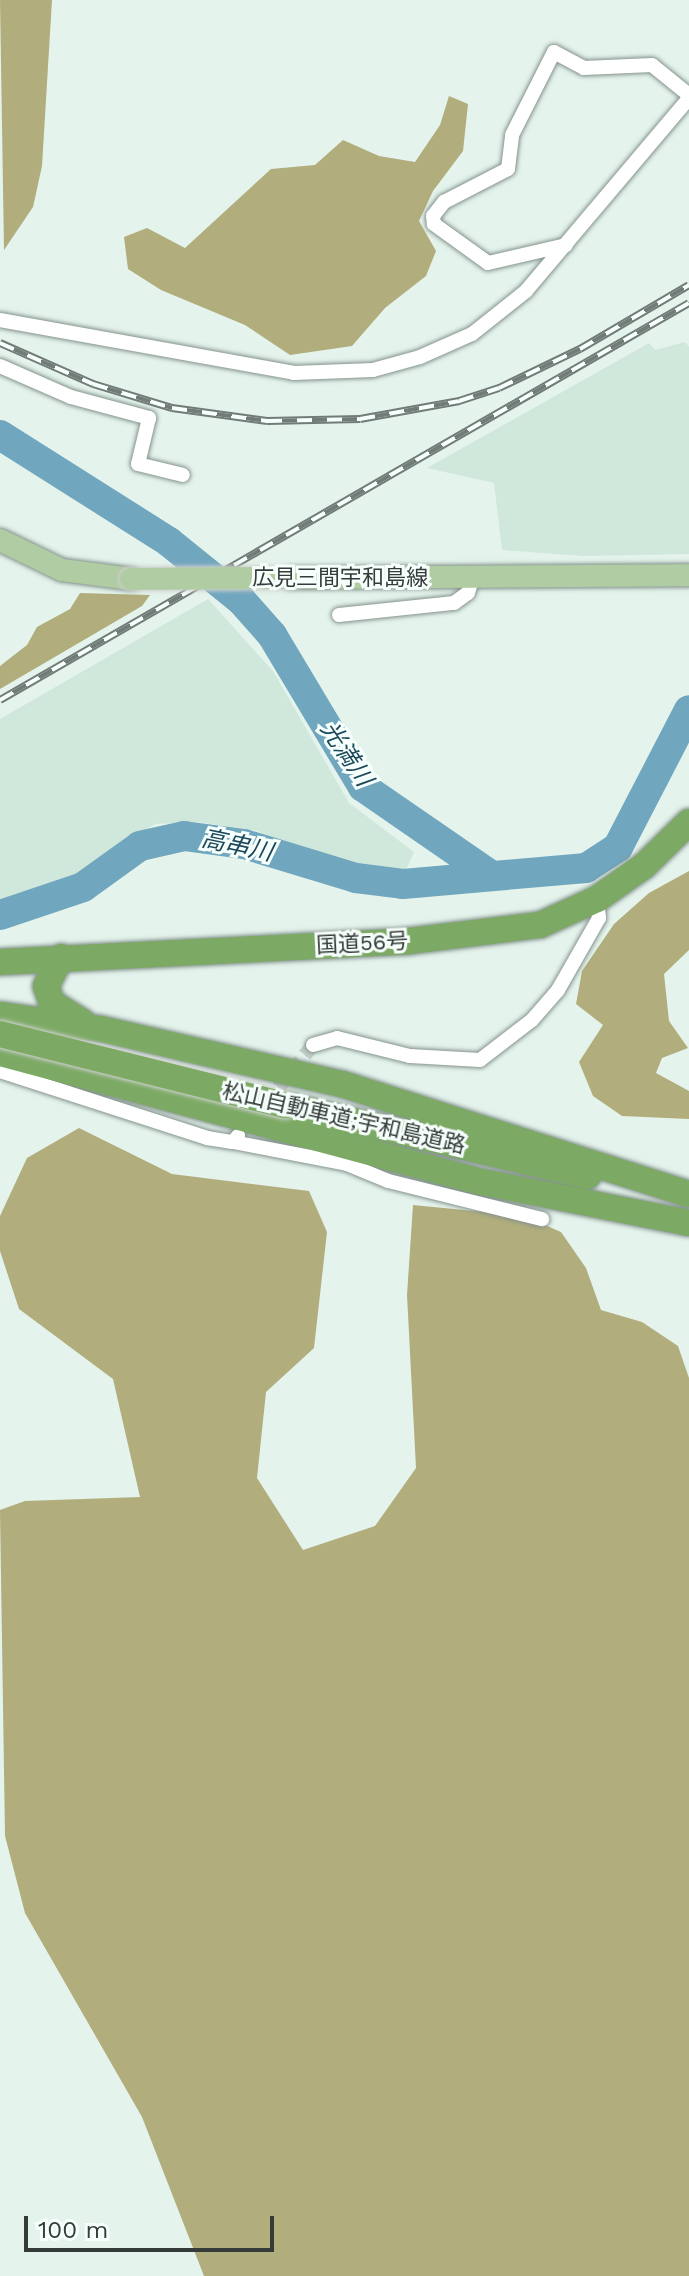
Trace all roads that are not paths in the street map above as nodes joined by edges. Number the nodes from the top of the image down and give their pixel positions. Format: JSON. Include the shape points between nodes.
{"nodes":[{"id":1,"x":689,"y":96,"type":"edge"},
{"id":2,"x":566,"y":245,"type":"junction"},
{"id":3,"x":0,"y":320,"type":"edge"},
{"id":4,"x":0,"y":366,"type":"edge"},
{"id":5,"x":183,"y":475,"type":"dead end"},
{"id":6,"x":0,"y":540,"type":"edge"},
{"id":7,"x":689,"y":575,"type":"edge"},
{"id":8,"x":473,"y":577,"type":"junction"},
{"id":9,"x":339,"y":615,"type":"dead end"},
{"id":10,"x":689,"y":822,"type":"edge"},
{"id":11,"x":597,"y":899,"type":"junction"},
{"id":12,"x":61,"y":957,"type":"junction"},
{"id":13,"x":0,"y":962,"type":"edge"},
{"id":14,"x":0,"y":1015,"type":"edge"},
{"id":15,"x":101,"y":1029,"type":"junction"},
{"id":16,"x":0,"y":1034,"type":"edge"},
{"id":17,"x":313,"y":1045,"type":"dead end"},
{"id":18,"x":0,"y":1053,"type":"edge"},
{"id":19,"x":0,"y":1071,"type":"edge"},
{"id":20,"x":689,"y":1194,"type":"edge"},
{"id":21,"x":689,"y":1200,"type":"edge"},
{"id":22,"x":542,"y":1219,"type":"dead end"},
{"id":23,"x":689,"y":1223,"type":"edge"}],
"edges":[{"from":1,"to":2,"type":"street"},
{"from":1,"to":2,"type":"street","via":[[652,65],[584,68],[554,52],[512,135],[508,169],[444,202],[433,216],[434,224],[488,263]]},
{"from":2,"to":3,"type":"street","via":[[526,291],[472,334],[420,357],[360,372],[294,373]]},
{"from":4,"to":5,"type":"street","via":[[71,397],[149,418],[138,464]]},
{"from":6,"to":8,"type":"main road","name":"広見三間宇和島線","bridge":true,"via":[[62,570],[131,579]]},
{"from":7,"to":8,"type":"main road","name":"広見三間宇和島線"},
{"from":8,"to":9,"type":"street","via":[[468,593],[454,603]]},
{"from":10,"to":11,"type":"highway","name":"国道56号","via":[[644,866]]},
{"from":11,"to":12,"type":"highway","name":"国道56号","via":[[540,925],[499,933]]},
{"from":11,"to":17,"type":"street","via":[[599,918],[558,990],[532,1020],[480,1060],[410,1056],[337,1038]]},
{"from":12,"to":13,"type":"highway","name":"国道56号"},
{"from":12,"to":15,"type":"highway","via":[[47,974],[52,1003],[65,1015]]},
{"from":14,"to":15,"type":"highway"},
{"from":15,"to":20,"type":"highway","via":[[342,1084]]},
{"from":16,"to":21,"type":"highway","name":"松山自動車道;宇和島道路","bridge":true},
{"from":18,"to":23,"type":"highway","via":[[477,1181]]},
{"from":19,"to":22,"type":"street"}]}
